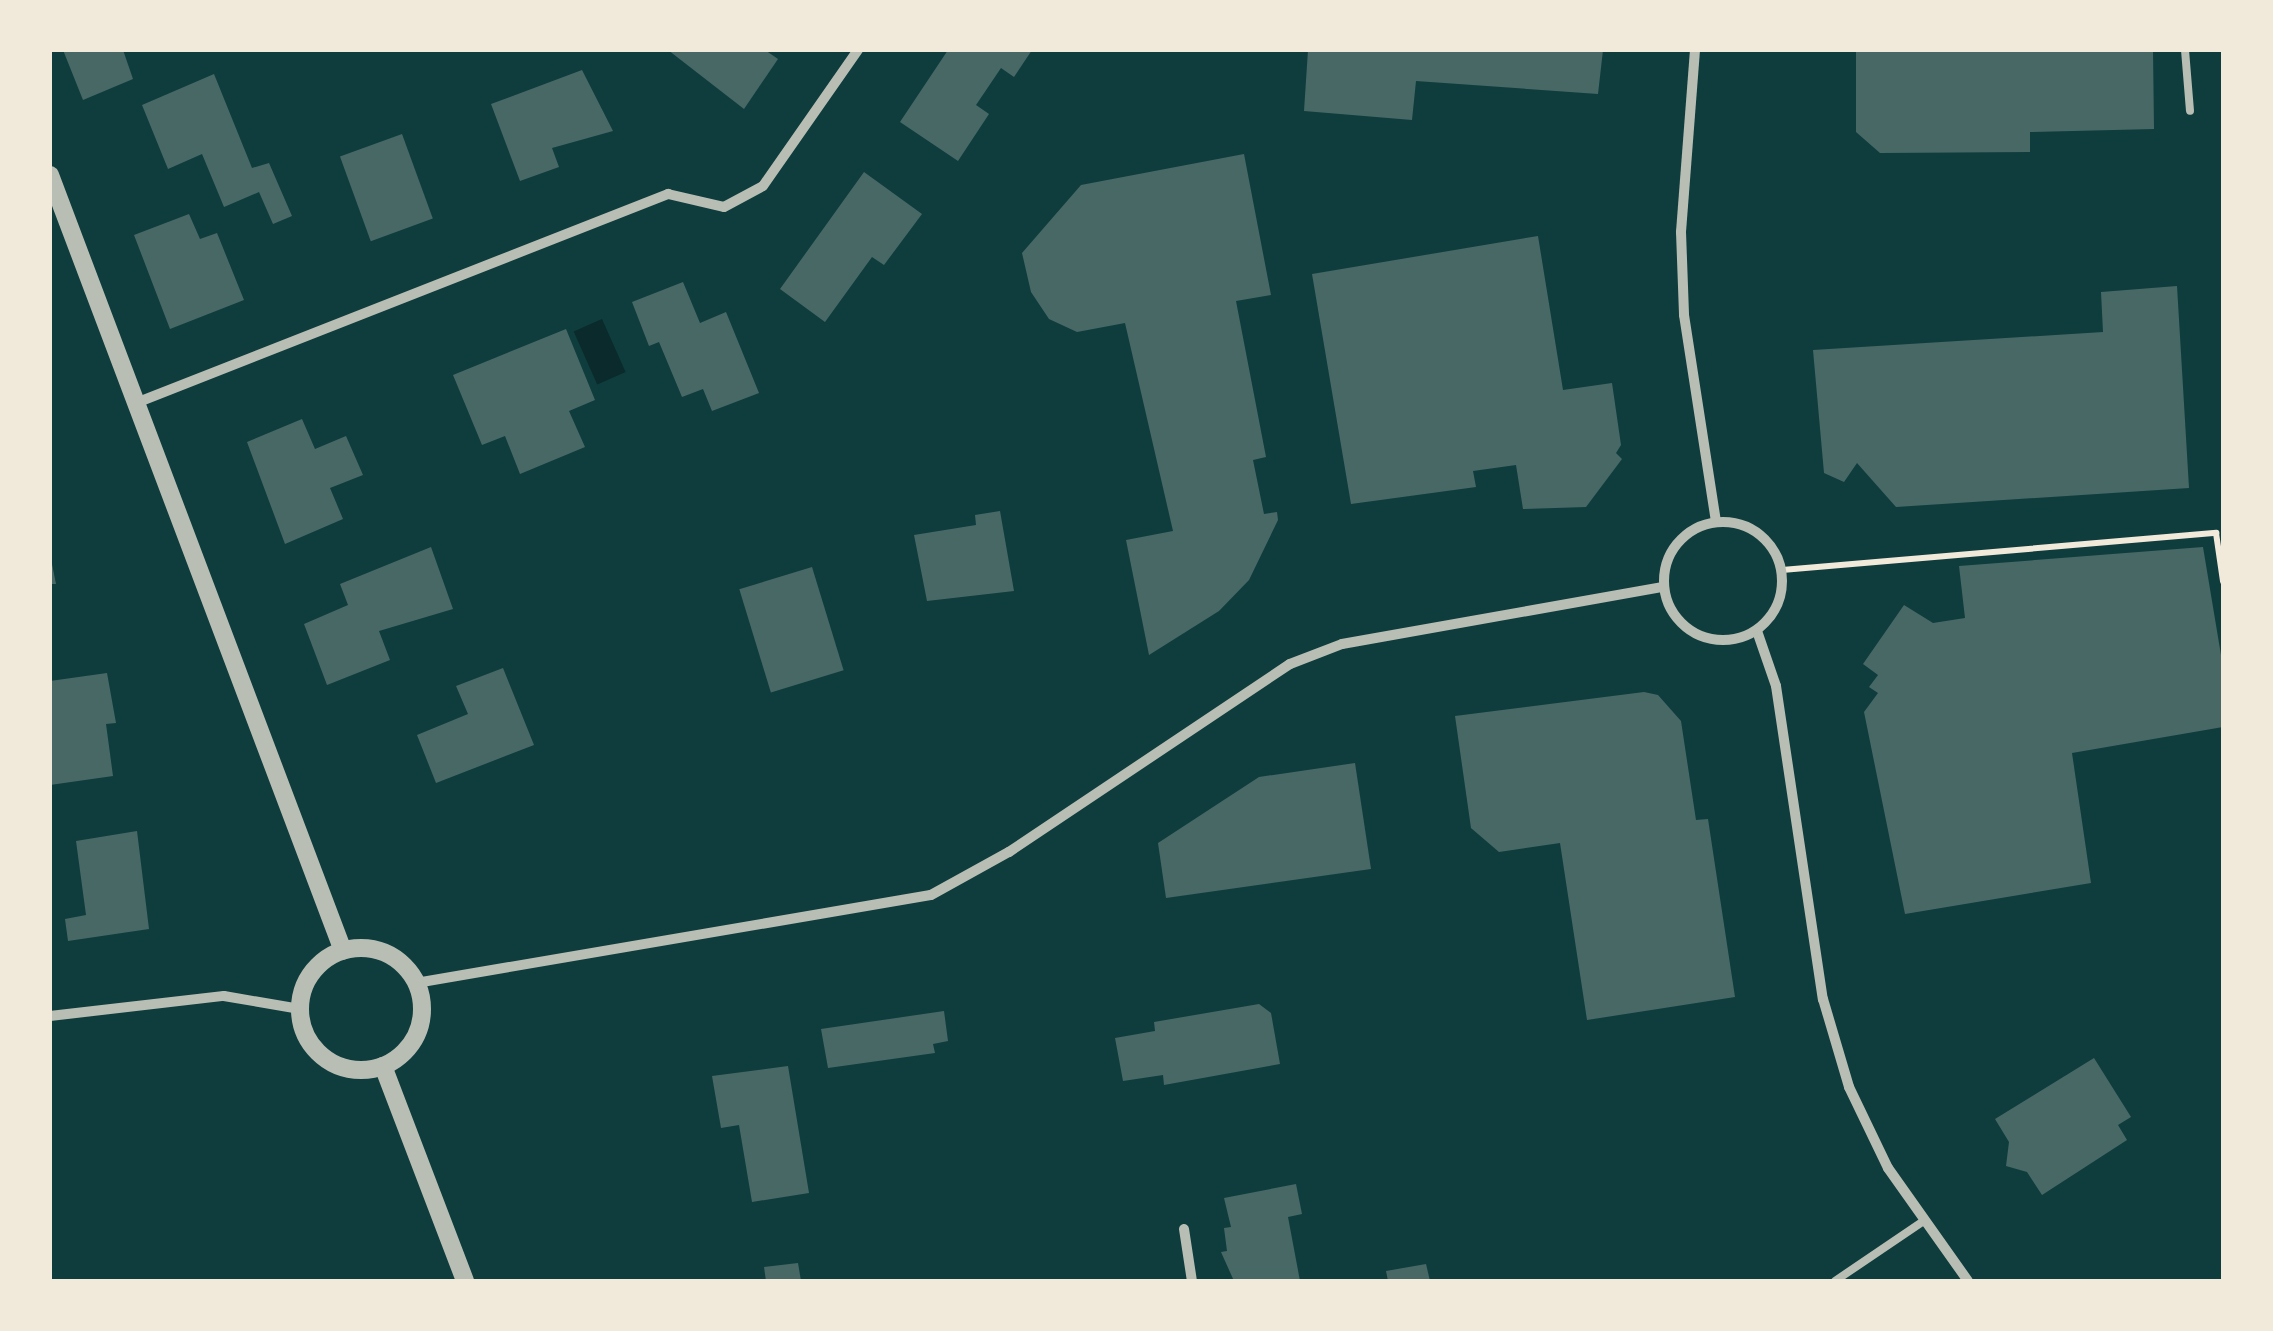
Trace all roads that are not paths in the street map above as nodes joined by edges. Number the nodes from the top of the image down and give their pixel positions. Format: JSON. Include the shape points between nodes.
{"nodes":[{"id":1,"x":858,"y":50,"type":"edge"},
{"id":2,"x":1695,"y":50,"type":"edge"},
{"id":3,"x":2185,"y":50,"type":"edge"},
{"id":4,"x":2190,"y":111,"type":"dead end"},
{"id":5,"x":50,"y":176,"type":"edge"},
{"id":6,"x":134,"y":404,"type":"junction"},
{"id":7,"x":1716,"y":522,"type":"junction"},
{"id":8,"x":1664,"y":587,"type":"junction"},
{"id":9,"x":1757,"y":631,"type":"junction"},
{"id":10,"x":344,"y":951,"type":"junction"},
{"id":11,"x":416,"y":983,"type":"junction"},
{"id":12,"x":300,"y":1009,"type":"junction"},
{"id":13,"x":50,"y":1016,"type":"edge"},
{"id":14,"x":384,"y":1066,"type":"junction"},
{"id":15,"x":1925,"y":1220,"type":"junction"},
{"id":16,"x":1184,"y":1229,"type":"dead end"},
{"id":17,"x":465,"y":1281,"type":"edge"},
{"id":18,"x":1192,"y":1281,"type":"edge"},
{"id":19,"x":1835,"y":1281,"type":"edge"},
{"id":20,"x":1968,"y":1281,"type":"edge"}],
"edges":[{"from":1,"to":6,"type":"street","via":[[763,186],[724,207],[668,194]]},
{"from":2,"to":7,"type":"street","via":[[1680,232],[1684,315]]},
{"from":3,"to":4,"type":"lane"},
{"from":5,"to":6,"type":"street"},
{"from":6,"to":10,"type":"street"},
{"from":7,"to":8,"type":"street","via":[[1698,527],[1671,551]]},
{"from":7,"to":9,"type":"street","via":[[1750,528],[1765,539],[1782,570],[1779,604]]},
{"from":8,"to":9,"type":"street","via":[[1680,624],[1697,635],[1738,640]]},
{"from":8,"to":11,"type":"street","via":[[1342,644],[1290,664],[1009,852],[931,894]]},
{"from":9,"to":15,"type":"street","via":[[1776,686],[1823,999],[1849,1087],[1888,1168]]},
{"from":10,"to":11,"type":"street","via":[[393,957]]},
{"from":10,"to":12,"type":"street","via":[[312,973]]},
{"from":11,"to":14,"type":"street","via":[[421,1022],[401,1055]]},
{"from":12,"to":13,"type":"street","via":[[224,996]]},
{"from":12,"to":14,"type":"street","via":[[312,1046],[326,1059],[344,1068]]},
{"from":14,"to":17,"type":"street"},
{"from":15,"to":19,"type":"lane"},
{"from":15,"to":20,"type":"street"},
{"from":16,"to":18,"type":"street"}]}
